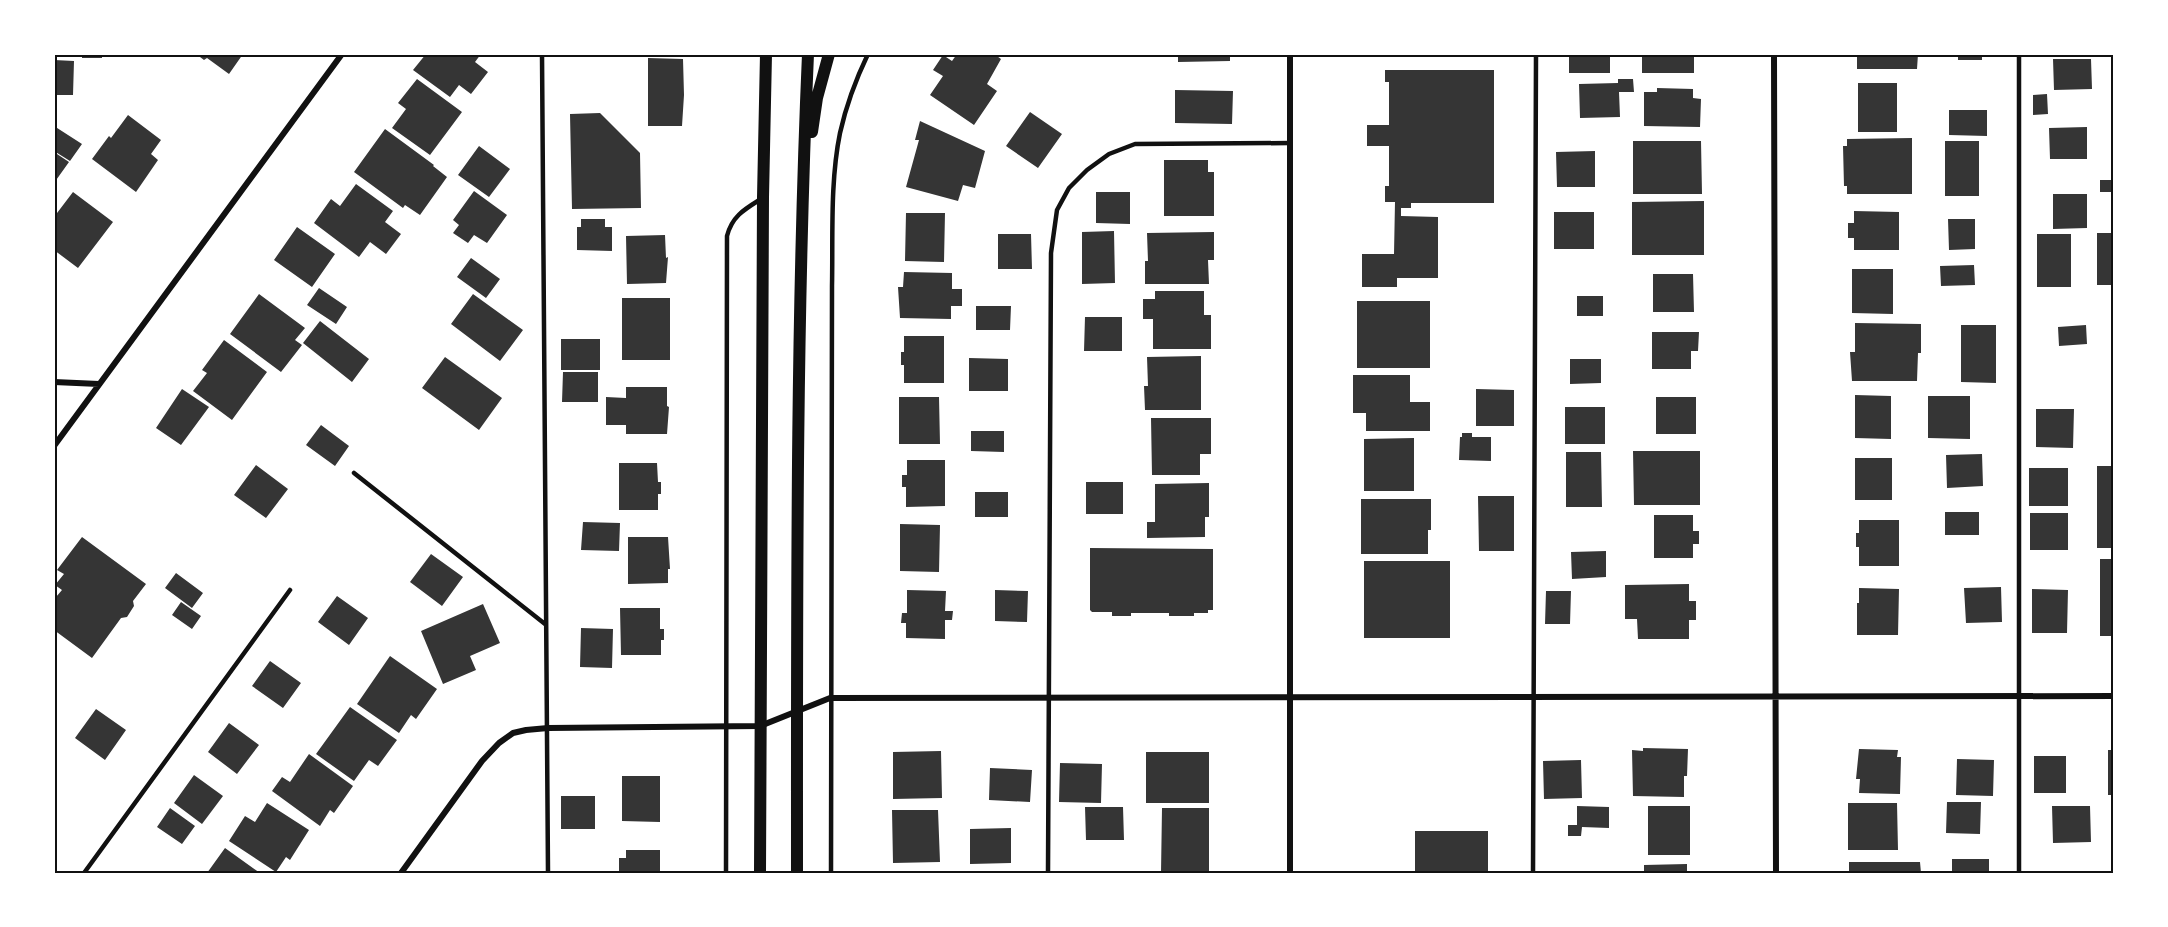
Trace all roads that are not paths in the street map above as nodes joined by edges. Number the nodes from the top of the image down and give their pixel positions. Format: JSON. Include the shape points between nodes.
{"nodes":[{"id":1,"x":342,"y":54,"type":"edge"},
{"id":2,"x":542,"y":54,"type":"edge"},
{"id":3,"x":766,"y":54,"type":"edge"},
{"id":4,"x":808,"y":54,"type":"edge"},
{"id":5,"x":829,"y":54,"type":"edge"},
{"id":6,"x":868,"y":54,"type":"edge"},
{"id":7,"x":1290,"y":54,"type":"edge"},
{"id":8,"x":1536,"y":54,"type":"edge"},
{"id":9,"x":1774,"y":54,"type":"edge"},
{"id":10,"x":2019,"y":54,"type":"edge"},
{"id":11,"x":1290,"y":143,"type":"junction"},
{"id":12,"x":763,"y":198,"type":"junction"},
{"id":13,"x":802,"y":201,"type":"junction"},
{"id":14,"x":54,"y":382,"type":"edge"},
{"id":15,"x":99,"y":384,"type":"junction"},
{"id":16,"x":54,"y":446,"type":"edge"},
{"id":17,"x":354,"y":473,"type":"dead end"},
{"id":18,"x":290,"y":590,"type":"dead end"},
{"id":19,"x":545,"y":624,"type":"junction"},
{"id":20,"x":1775,"y":696,"type":"junction"},
{"id":21,"x":2019,"y":696,"type":"junction"},
{"id":22,"x":2114,"y":696,"type":"edge"},
{"id":23,"x":1048,"y":697,"type":"junction"},
{"id":24,"x":1533,"y":697,"type":"junction"},
{"id":25,"x":830,"y":698,"type":"junction"},
{"id":26,"x":1290,"y":698,"type":"junction"},
{"id":27,"x":797,"y":712,"type":"junction"},
{"id":28,"x":760,"y":726,"type":"junction"},
{"id":29,"x":726,"y":727,"type":"junction"},
{"id":30,"x":548,"y":728,"type":"junction"},
{"id":31,"x":84,"y":873,"type":"edge"},
{"id":32,"x":401,"y":873,"type":"edge"},
{"id":33,"x":548,"y":873,"type":"edge"},
{"id":34,"x":726,"y":873,"type":"edge"},
{"id":35,"x":759,"y":873,"type":"edge"},
{"id":36,"x":797,"y":873,"type":"edge"},
{"id":37,"x":831,"y":873,"type":"edge"},
{"id":38,"x":1048,"y":873,"type":"edge"},
{"id":39,"x":1290,"y":873,"type":"edge"},
{"id":40,"x":1533,"y":873,"type":"edge"},
{"id":41,"x":1776,"y":873,"type":"edge"},
{"id":42,"x":2019,"y":873,"type":"edge"}],
"edges":[{"from":1,"to":15,"type":"street"},
{"from":2,"to":19,"type":"lane"},
{"from":3,"to":12,"type":"main road"},
{"from":4,"to":13,"type":"main road"},
{"from":5,"to":13,"type":"main road","via":[[817,98]]},
{"from":6,"to":25,"type":"lane","via":[[840,134],[834,195]]},
{"from":7,"to":11,"type":"street"},
{"from":8,"to":24,"type":"lane"},
{"from":9,"to":20,"type":"street"},
{"from":10,"to":21,"type":"lane"},
{"from":11,"to":23,"type":"lane","via":[[1135,144],[1108,154],[1087,170],[1069,188],[1057,210],[1051,253]]},
{"from":11,"to":26,"type":"street"},
{"from":12,"to":28,"type":"main road"},
{"from":12,"to":29,"type":"lane","via":[[739,213],[730,224],[728,236]]},
{"from":13,"to":27,"type":"main road"},
{"from":14,"to":15,"type":"street"},
{"from":15,"to":16,"type":"street"},
{"from":17,"to":19,"type":"lane"},
{"from":18,"to":31,"type":"lane"},
{"from":19,"to":30,"type":"lane"},
{"from":20,"to":21,"type":"street"},
{"from":20,"to":24,"type":"street"},
{"from":20,"to":41,"type":"street"},
{"from":21,"to":22,"type":"street"},
{"from":21,"to":42,"type":"lane"},
{"from":23,"to":25,"type":"street"},
{"from":23,"to":26,"type":"street"},
{"from":23,"to":38,"type":"lane"},
{"from":24,"to":26,"type":"street"},
{"from":24,"to":40,"type":"lane"},
{"from":25,"to":27,"type":"street"},
{"from":25,"to":37,"type":"lane"},
{"from":26,"to":39,"type":"street"},
{"from":27,"to":28,"type":"street"},
{"from":27,"to":36,"type":"main road"},
{"from":28,"to":29,"type":"street"},
{"from":28,"to":35,"type":"main road"},
{"from":29,"to":30,"type":"street"},
{"from":29,"to":34,"type":"lane"},
{"from":30,"to":32,"type":"street","via":[[526,730],[499,743]]},
{"from":30,"to":33,"type":"lane"}]}
